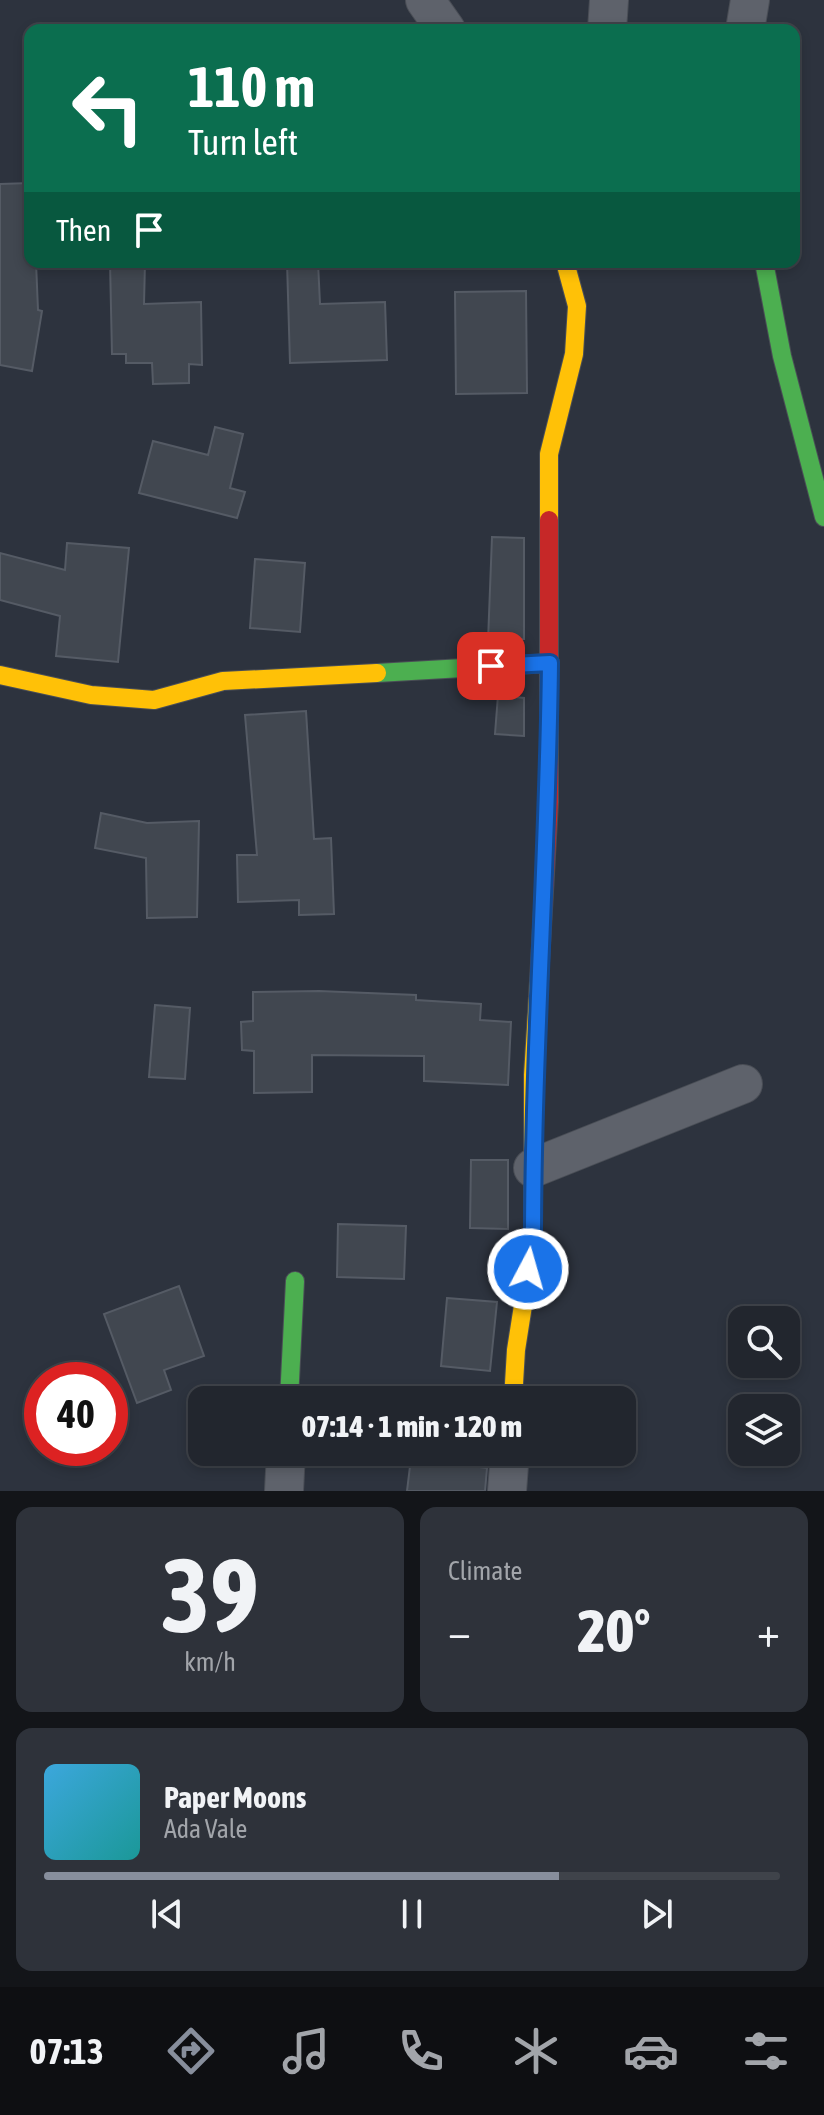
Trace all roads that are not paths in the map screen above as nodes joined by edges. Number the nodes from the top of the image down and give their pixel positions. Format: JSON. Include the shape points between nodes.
{"nodes":[{"id":1,"x":425,"y":0,"type":"edge"},
{"id":2,"x":609,"y":0,"type":"edge"},
{"id":3,"x":750,"y":0,"type":"edge"},
{"id":4,"x":442,"y":24,"type":"edge"},
{"id":5,"x":607,"y":24,"type":"edge"},
{"id":6,"x":746,"y":24,"type":"edge"},
{"id":7,"x":567,"y":268,"type":"edge"},
{"id":8,"x":765,"y":268,"type":"edge"},
{"id":9,"x":824,"y":517,"type":"edge"},
{"id":10,"x":550,"y":663,"type":"junction"},
{"id":11,"x":0,"y":675,"type":"edge"},
{"id":12,"x":743,"y":1084,"type":"dead end"},
{"id":13,"x":533,"y":1168,"type":"junction"},
{"id":14,"x":295,"y":1281,"type":"dead end"},
{"id":15,"x":290,"y":1386,"type":"edge"},
{"id":16,"x":514,"y":1386,"type":"edge"},
{"id":17,"x":285,"y":1466,"type":"edge"},
{"id":18,"x":509,"y":1466,"type":"edge"},
{"id":19,"x":284,"y":1491,"type":"edge"},
{"id":20,"x":507,"y":1491,"type":"edge"}],
"edges":[{"from":1,"to":4,"type":"street"},
{"from":2,"to":5,"type":"street"},
{"from":3,"to":6,"type":"street"},
{"from":7,"to":10,"type":"street","via":[[577,306],[574,354],[549,454]]},
{"from":8,"to":9,"type":"street"},
{"from":10,"to":11,"type":"street","via":[[223,681],[154,700],[91,695]]},
{"from":10,"to":13,"type":"street"},
{"from":12,"to":13,"type":"street"},
{"from":13,"to":16,"type":"street","via":[[533,1242]]},
{"from":14,"to":15,"type":"street"},
{"from":17,"to":19,"type":"street"},
{"from":18,"to":20,"type":"street"}]}
